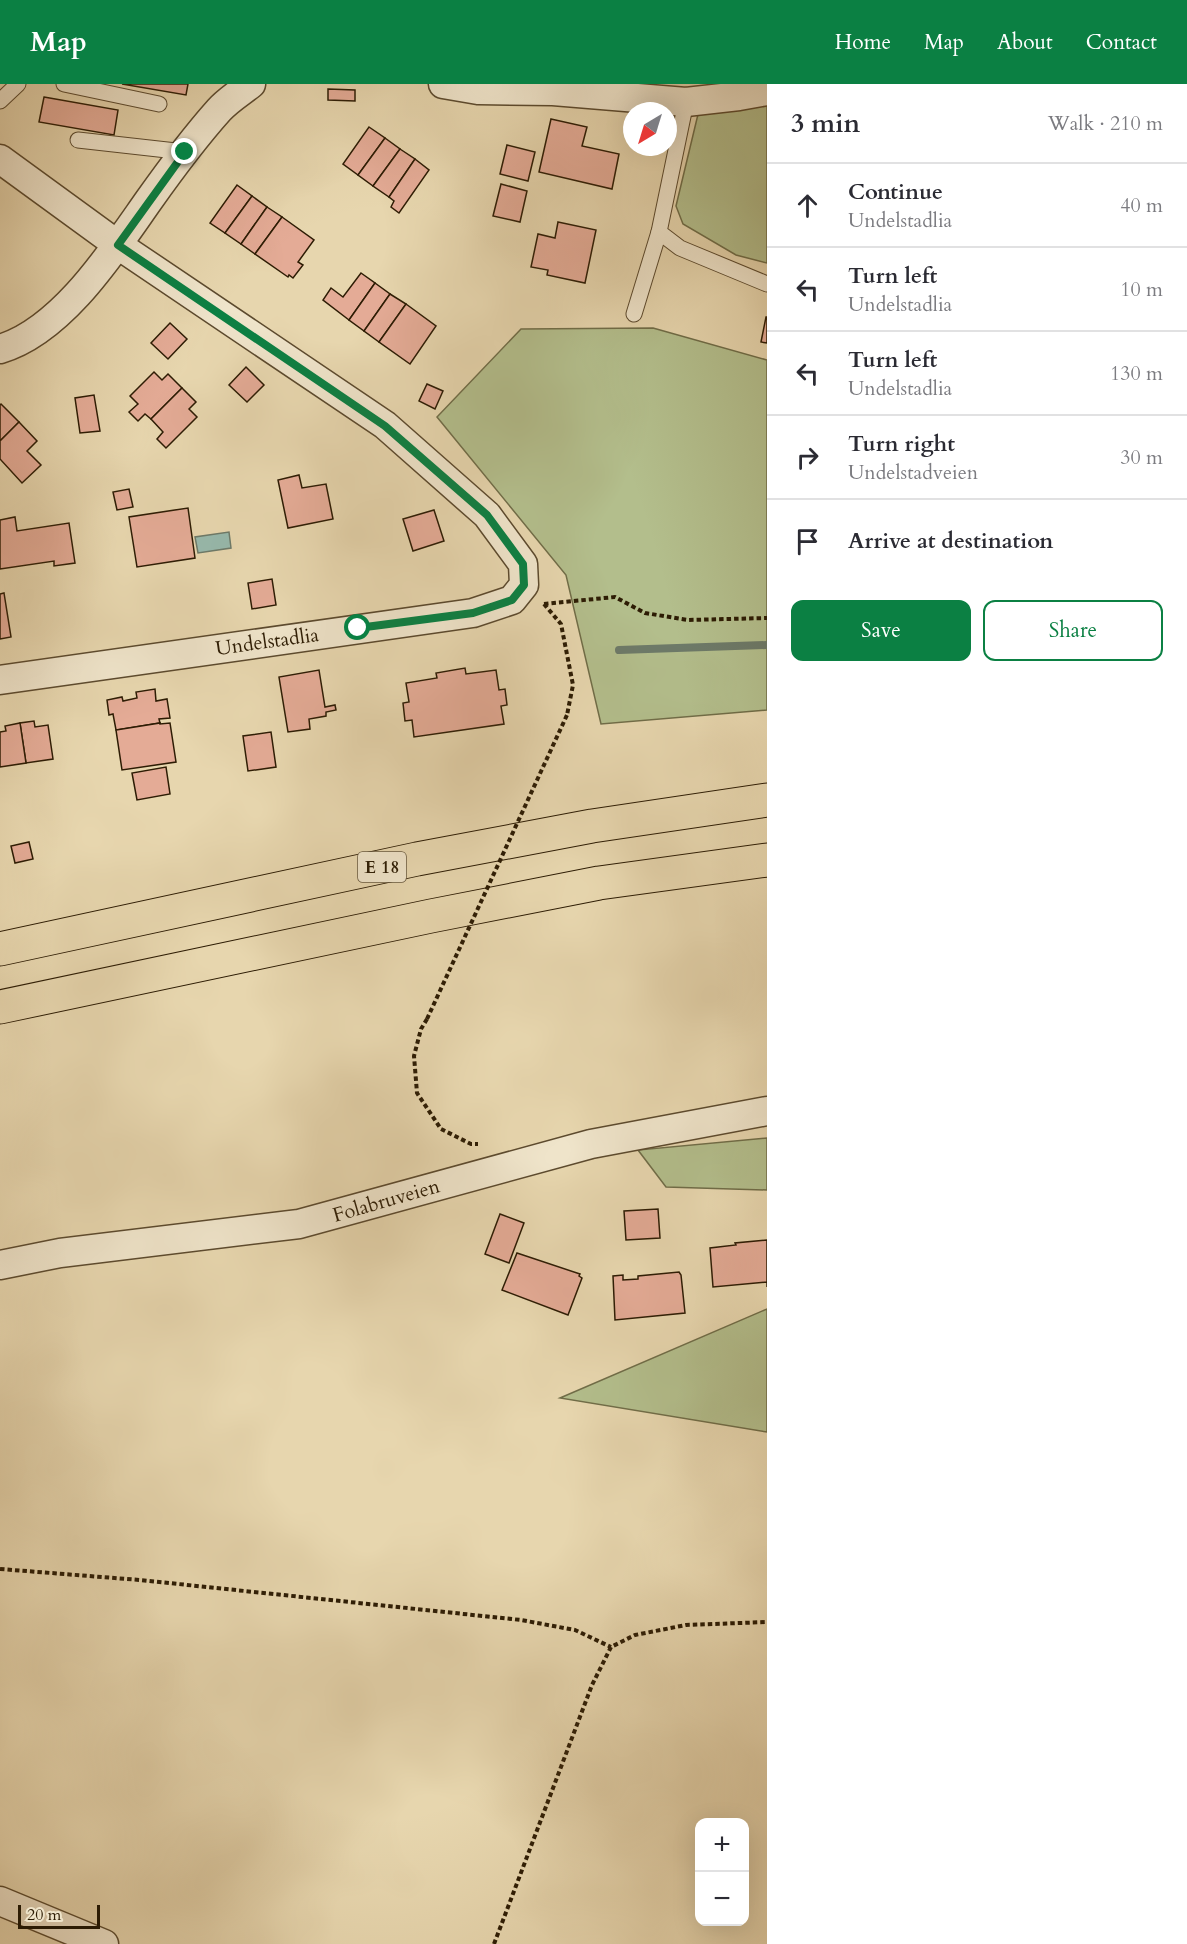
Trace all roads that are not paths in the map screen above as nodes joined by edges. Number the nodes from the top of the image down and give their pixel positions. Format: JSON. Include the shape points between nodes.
{"nodes":[{"id":1,"x":18,"y":84,"type":"edge"},
{"id":2,"x":64,"y":84,"type":"edge"},
{"id":3,"x":251,"y":84,"type":"edge"},
{"id":4,"x":443,"y":84,"type":"edge"},
{"id":5,"x":767,"y":91,"type":"edge"},
{"id":6,"x":0,"y":101,"type":"edge"},
{"id":7,"x":686,"y":102,"type":"junction"},
{"id":8,"x":159,"y":104,"type":"dead end"},
{"id":9,"x":78,"y":140,"type":"dead end"},
{"id":10,"x":185,"y":152,"type":"junction"},
{"id":11,"x":0,"y":159,"type":"edge"},
{"id":12,"x":659,"y":232,"type":"junction"},
{"id":13,"x":118,"y":245,"type":"junction"},
{"id":14,"x":767,"y":284,"type":"edge"},
{"id":15,"x":634,"y":314,"type":"dead end"},
{"id":16,"x":0,"y":349,"type":"edge"},
{"id":17,"x":0,"y":680,"type":"edge"},
{"id":18,"x":767,"y":800,"type":"edge"},
{"id":19,"x":767,"y":860,"type":"edge"},
{"id":20,"x":0,"y":949,"type":"edge"},
{"id":21,"x":0,"y":1007,"type":"edge"},
{"id":22,"x":767,"y":1111,"type":"edge"},
{"id":23,"x":0,"y":1265,"type":"edge"},
{"id":24,"x":0,"y":1901,"type":"edge"},
{"id":25,"x":104,"y":1944,"type":"edge"}],
"edges":[{"from":1,"to":6,"type":"lane"},
{"from":2,"to":8,"type":"lane"},
{"from":3,"to":10,"type":"street","via":[[221,108]]},
{"from":4,"to":7,"type":"street","via":[[478,90],[553,91]]},
{"from":5,"to":7,"type":"street"},
{"from":7,"to":12,"type":"lane"},
{"from":9,"to":10,"type":"lane"},
{"from":10,"to":13,"type":"street"},
{"from":11,"to":13,"type":"street"},
{"from":12,"to":14,"type":"lane","via":[[680,248]]},
{"from":12,"to":15,"type":"lane"},
{"from":13,"to":16,"type":"street","via":[[47,325],[16,345]]},
{"from":13,"to":17,"type":"street","name":"Undelstadlia","via":[[385,426],[487,515],[523,564],[524,585],[512,600],[473,613]]},
{"from":18,"to":20,"type":"highway","number":"E 18","via":[[592,826],[417,859]]},
{"from":19,"to":21,"type":"highway","via":[[599,883]]},
{"from":22,"to":23,"type":"street","name":"Folabruveien","via":[[591,1144],[299,1224],[60,1253]]},
{"from":24,"to":25,"type":"street"}]}
